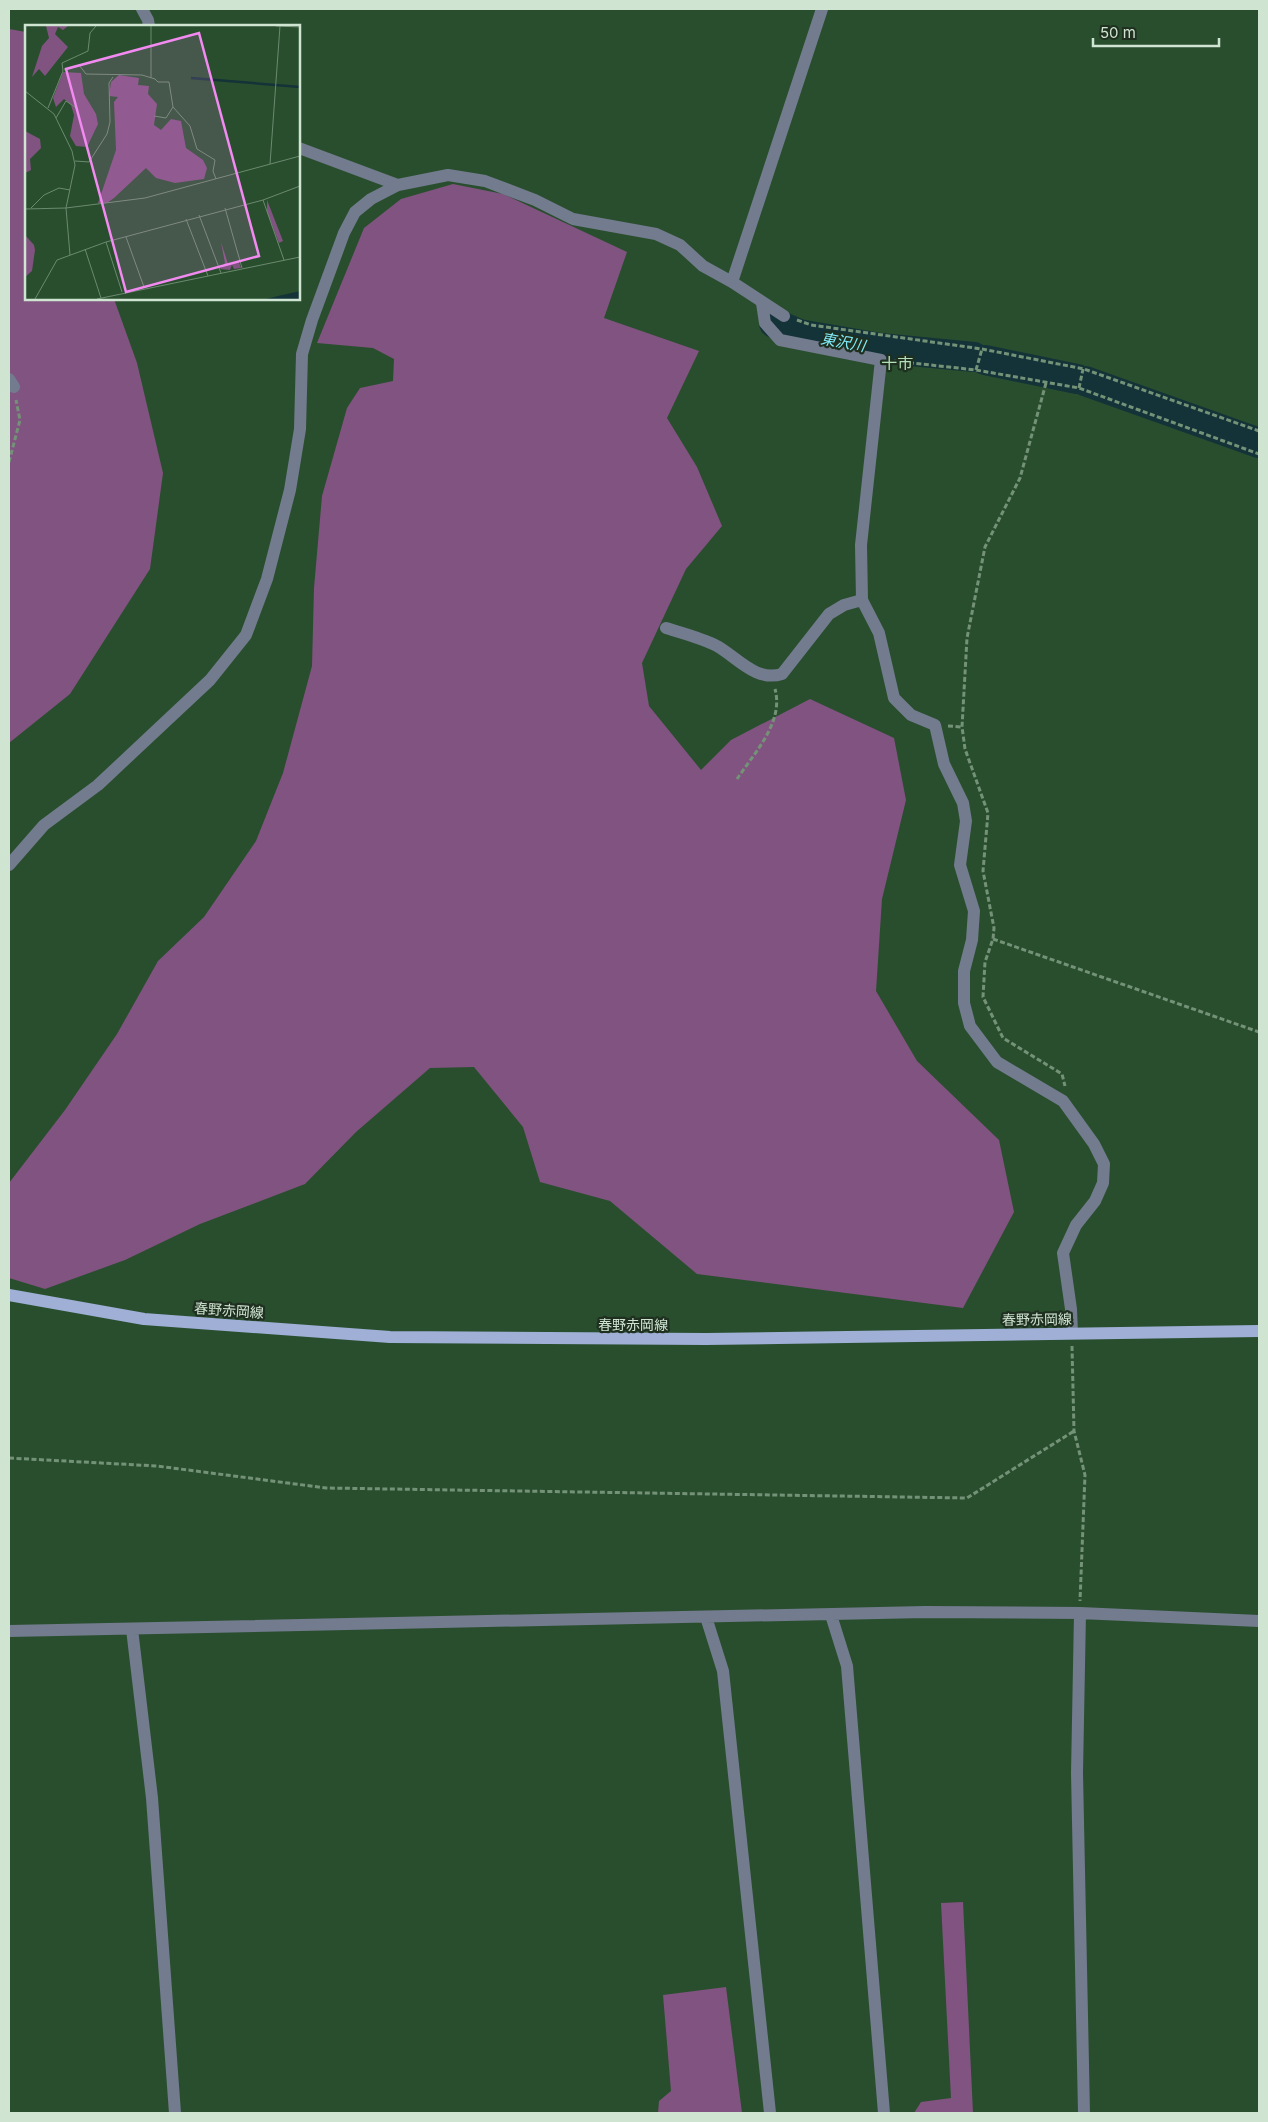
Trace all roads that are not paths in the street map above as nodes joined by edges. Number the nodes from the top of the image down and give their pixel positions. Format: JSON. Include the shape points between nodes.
{"nodes":[{"id":1,"x":142,"y":9,"type":"edge"},
{"id":2,"x":822,"y":9,"type":"edge"},
{"id":3,"x":149,"y":25,"type":"edge"},
{"id":4,"x":300,"y":148,"type":"edge"},
{"id":5,"x":398,"y":186,"type":"junction"},
{"id":6,"x":732,"y":282,"type":"junction"},
{"id":7,"x":762,"y":303,"type":"junction"},
{"id":8,"x":784,"y":316,"type":"road end"},
{"id":9,"x":862,"y":600,"type":"junction"},
{"id":10,"x":666,"y":628,"type":"dead end"},
{"id":11,"x":9,"y":865,"type":"edge"},
{"id":12,"x":9,"y":1295,"type":"edge"},
{"id":13,"x":1259,"y":1332,"type":"edge"},
{"id":14,"x":1072,"y":1333,"type":"junction"},
{"id":15,"x":1080,"y":1613,"type":"junction"},
{"id":16,"x":831,"y":1615,"type":"junction"},
{"id":17,"x":706,"y":1617,"type":"junction"},
{"id":18,"x":1259,"y":1621,"type":"edge"},
{"id":19,"x":132,"y":1629,"type":"junction"},
{"id":20,"x":9,"y":1631,"type":"edge"},
{"id":21,"x":175,"y":2113,"type":"edge"},
{"id":22,"x":770,"y":2113,"type":"edge"},
{"id":23,"x":884,"y":2113,"type":"edge"},
{"id":24,"x":1084,"y":2113,"type":"edge"}],
"edges":[{"from":1,"to":3,"type":"street"},
{"from":2,"to":6,"type":"street"},
{"from":4,"to":5,"type":"street"},
{"from":5,"to":6,"type":"street","via":[[448,176],[485,181],[573,219],[656,234],[680,244],[704,266]]},
{"from":5,"to":11,"type":"street","via":[[371,199],[355,212],[312,320],[302,354],[300,429],[290,490],[267,579],[246,635],[210,680],[98,785],[44,825]]},
{"from":6,"to":7,"type":"street"},
{"from":7,"to":8,"type":"street"},
{"from":7,"to":9,"type":"street","via":[[765,323],[780,340],[881,360],[861,545]]},
{"from":9,"to":10,"type":"street","via":[[844,604],[829,614],[782,674],[772,677],[746,668],[717,646]]},
{"from":9,"to":14,"type":"street","via":[[879,633],[894,698],[911,716],[935,725],[944,764],[963,803],[966,821],[960,865],[974,911],[972,940],[964,971],[964,1003],[970,1026],[996,1062],[1062,1101],[1094,1144],[1104,1164],[1103,1183],[1095,1201],[1076,1225],[1063,1253]]},
{"from":12,"to":14,"type":"main road","name":"春野赤岡線","via":[[144,1319],[390,1337],[706,1339]]},
{"from":13,"to":14,"type":"main road","name":"春野赤岡線"},
{"from":15,"to":16,"type":"street"},
{"from":15,"to":18,"type":"street"},
{"from":15,"to":24,"type":"street","via":[[1077,1773]]},
{"from":16,"to":17,"type":"street"},
{"from":16,"to":23,"type":"street","via":[[848,1666]]},
{"from":17,"to":19,"type":"street"},
{"from":17,"to":22,"type":"street","via":[[723,1671]]},
{"from":19,"to":20,"type":"street"},
{"from":19,"to":21,"type":"street","via":[[152,1798]]}]}
